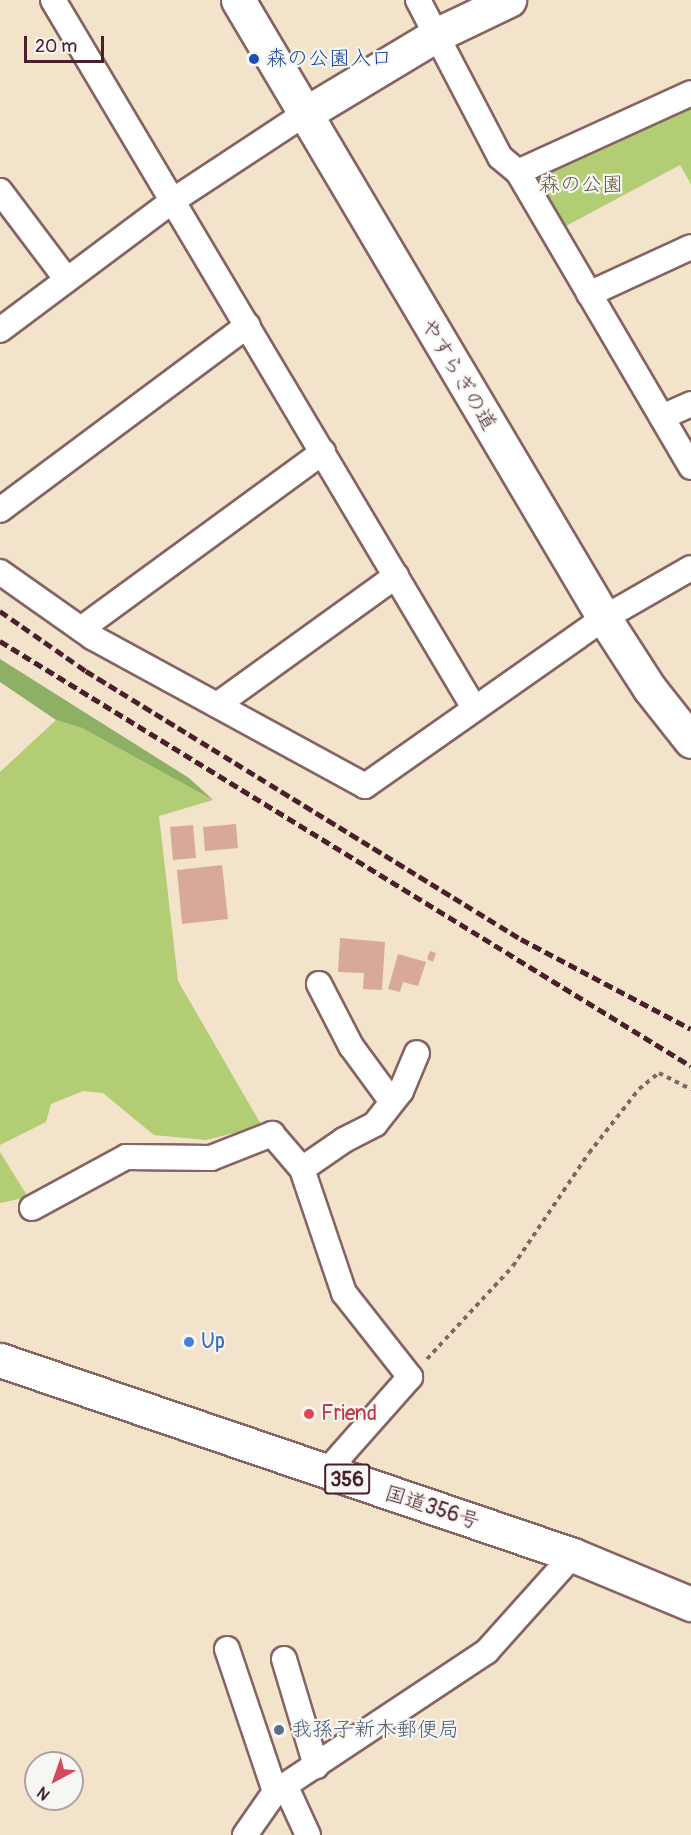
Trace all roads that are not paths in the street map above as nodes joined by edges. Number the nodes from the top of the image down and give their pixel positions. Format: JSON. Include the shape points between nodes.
{"nodes":[{"id":1,"x":53,"y":0,"type":"edge"},
{"id":2,"x":238,"y":0,"type":"edge"},
{"id":3,"x":418,"y":0,"type":"edge"},
{"id":4,"x":509,"y":0,"type":"edge"},
{"id":5,"x":438,"y":34,"type":"junction"},
{"id":6,"x":691,"y":93,"type":"edge"},
{"id":7,"x":303,"y":115,"type":"junction"},
{"id":8,"x":518,"y":172,"type":"junction"},
{"id":9,"x":0,"y":191,"type":"edge"},
{"id":10,"x":174,"y":200,"type":"junction"},
{"id":11,"x":691,"y":247,"type":"edge"},
{"id":12,"x":67,"y":280,"type":"junction"},
{"id":13,"x":589,"y":294,"type":"junction"},
{"id":14,"x":248,"y":325,"type":"junction"},
{"id":15,"x":0,"y":330,"type":"edge"},
{"id":16,"x":691,"y":404,"type":"edge"},
{"id":17,"x":662,"y":417,"type":"junction"},
{"id":18,"x":323,"y":452,"type":"junction"},
{"id":19,"x":691,"y":467,"type":"edge"},
{"id":20,"x":0,"y":510,"type":"edge"},
{"id":21,"x":691,"y":568,"type":"edge"},
{"id":22,"x":0,"y":572,"type":"edge"},
{"id":23,"x":396,"y":576,"type":"junction"},
{"id":24,"x":604,"y":618,"type":"junction"},
{"id":25,"x":81,"y":629,"type":"junction"},
{"id":26,"x":217,"y":705,"type":"junction"},
{"id":27,"x":474,"y":708,"type":"junction"},
{"id":28,"x":691,"y":741,"type":"edge"},
{"id":29,"x":319,"y":984,"type":"dead end"},
{"id":30,"x":417,"y":1053,"type":"dead end"},
{"id":31,"x":392,"y":1102,"type":"junction"},
{"id":32,"x":302,"y":1169,"type":"junction"},
{"id":33,"x":32,"y":1208,"type":"dead end"},
{"id":34,"x":0,"y":1360,"type":"edge"},
{"id":35,"x":326,"y":1472,"type":"junction"},
{"id":36,"x":573,"y":1555,"type":"junction"},
{"id":37,"x":691,"y":1604,"type":"edge"},
{"id":38,"x":227,"y":1649,"type":"dead end"},
{"id":39,"x":284,"y":1659,"type":"dead end"},
{"id":40,"x":316,"y":1766,"type":"junction"},
{"id":41,"x":280,"y":1789,"type":"junction"},
{"id":42,"x":245,"y":1835,"type":"edge"},
{"id":43,"x":308,"y":1835,"type":"edge"}],
"edges":[{"from":1,"to":10,"type":"street"},
{"from":2,"to":7,"type":"main road","name":"やすらぎの道"},
{"from":3,"to":5,"type":"street"},
{"from":4,"to":5,"type":"main road"},
{"from":5,"to":7,"type":"main road"},
{"from":5,"to":8,"type":"street","via":[[500,157]]},
{"from":6,"to":8,"type":"street"},
{"from":7,"to":10,"type":"street"},
{"from":7,"to":24,"type":"main road","name":"やすらぎの道"},
{"from":8,"to":13,"type":"street"},
{"from":9,"to":12,"type":"street"},
{"from":10,"to":12,"type":"street"},
{"from":10,"to":14,"type":"street"},
{"from":11,"to":13,"type":"street"},
{"from":12,"to":15,"type":"street"},
{"from":13,"to":17,"type":"street"},
{"from":14,"to":18,"type":"street"},
{"from":14,"to":20,"type":"street"},
{"from":16,"to":17,"type":"street"},
{"from":17,"to":19,"type":"street"},
{"from":18,"to":23,"type":"street"},
{"from":18,"to":25,"type":"street"},
{"from":21,"to":24,"type":"street"},
{"from":22,"to":25,"type":"street"},
{"from":23,"to":26,"type":"street"},
{"from":23,"to":27,"type":"street"},
{"from":24,"to":27,"type":"street"},
{"from":24,"to":28,"type":"main road","name":"やすらぎの道","via":[[650,689]]},
{"from":25,"to":26,"type":"street"},
{"from":26,"to":27,"type":"street","via":[[365,786]]},
{"from":29,"to":31,"type":"street","via":[[351,1046]]},
{"from":30,"to":31,"type":"street"},
{"from":31,"to":32,"type":"street","via":[[375,1124]]},
{"from":32,"to":33,"type":"street","via":[[272,1134],[211,1158],[126,1157]]},
{"from":32,"to":35,"type":"street","via":[[344,1293],[410,1377]]},
{"from":34,"to":35,"type":"main road","name":"国道356号","number":"356"},
{"from":35,"to":36,"type":"main road","name":"国道356号","number":"356"},
{"from":36,"to":37,"type":"main road","name":"国道356号","number":"356"},
{"from":36,"to":40,"type":"street","via":[[487,1651]]},
{"from":38,"to":41,"type":"street"},
{"from":39,"to":40,"type":"street"},
{"from":40,"to":41,"type":"street"},
{"from":41,"to":42,"type":"street"},
{"from":41,"to":43,"type":"street"}]}
